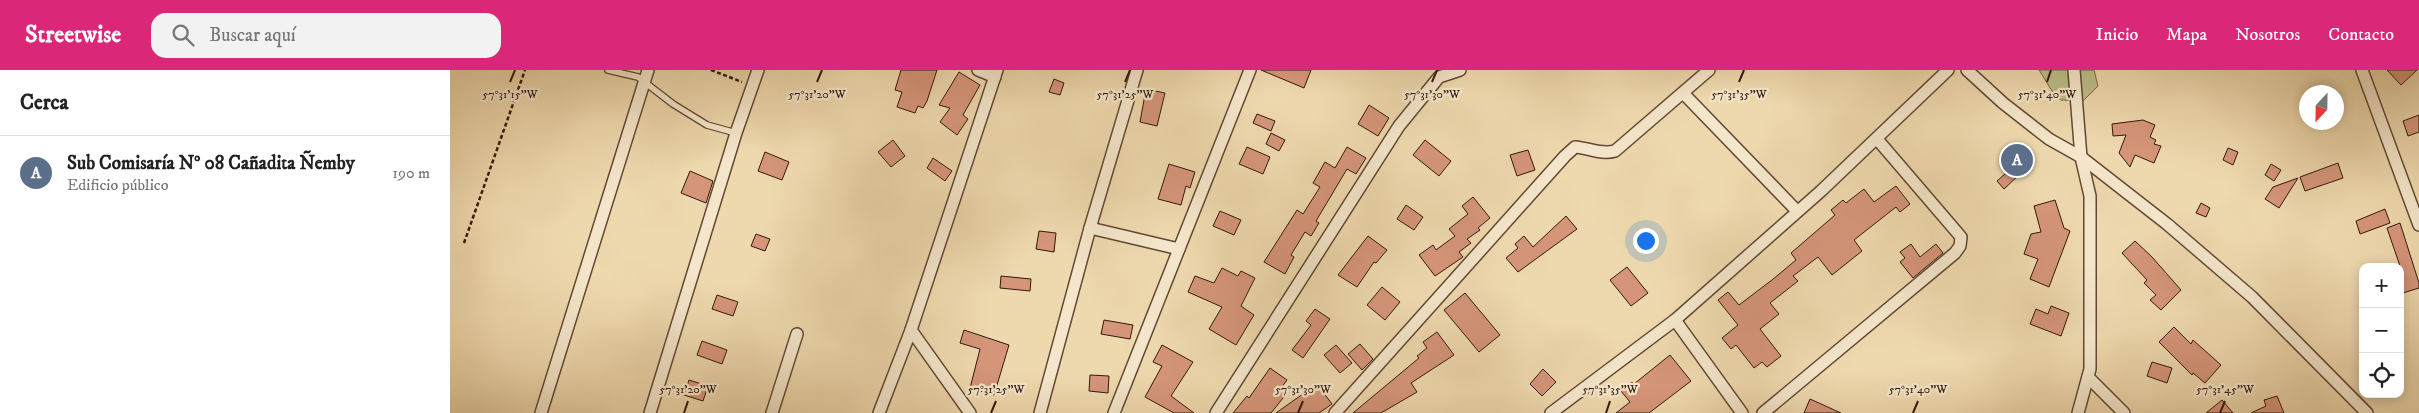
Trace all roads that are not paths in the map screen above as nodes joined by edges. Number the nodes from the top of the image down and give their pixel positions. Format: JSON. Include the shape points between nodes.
{"nodes":[{"id":1,"x":608,"y":70,"type":"edge"},
{"id":2,"x":648,"y":70,"type":"edge"},
{"id":3,"x":758,"y":70,"type":"edge"},
{"id":4,"x":978,"y":70,"type":"edge"},
{"id":5,"x":1137,"y":70,"type":"edge"},
{"id":6,"x":1250,"y":70,"type":"edge"},
{"id":7,"x":1460,"y":70,"type":"edge"},
{"id":8,"x":1709,"y":70,"type":"edge"},
{"id":9,"x":1948,"y":70,"type":"edge"},
{"id":10,"x":1967,"y":70,"type":"edge"},
{"id":11,"x":2074,"y":70,"type":"edge"},
{"id":12,"x":2362,"y":70,"type":"edge"},
{"id":13,"x":996,"y":74,"type":"edge"},
{"id":14,"x":645,"y":82,"type":"junction"},
{"id":15,"x":1683,"y":93,"type":"junction"},
{"id":16,"x":736,"y":133,"type":"junction"},
{"id":17,"x":1877,"y":139,"type":"junction"},
{"id":18,"x":2081,"y":157,"type":"junction"},
{"id":19,"x":1797,"y":211,"type":"junction"},
{"id":20,"x":2419,"y":225,"type":"edge"},
{"id":21,"x":1090,"y":228,"type":"junction"},
{"id":22,"x":1179,"y":249,"type":"junction"},
{"id":23,"x":1675,"y":320,"type":"junction"},
{"id":24,"x":911,"y":330,"type":"junction"},
{"id":25,"x":798,"y":334,"type":"dead end"},
{"id":26,"x":2088,"y":377,"type":"junction"},
{"id":27,"x":541,"y":413,"type":"edge"},
{"id":28,"x":650,"y":413,"type":"edge"},
{"id":29,"x":772,"y":413,"type":"edge"},
{"id":30,"x":879,"y":413,"type":"edge"},
{"id":31,"x":970,"y":413,"type":"edge"},
{"id":32,"x":1040,"y":413,"type":"edge"},
{"id":33,"x":1114,"y":413,"type":"edge"},
{"id":34,"x":1216,"y":413,"type":"edge"},
{"id":35,"x":1335,"y":413,"type":"edge"},
{"id":36,"x":1551,"y":413,"type":"edge"},
{"id":37,"x":1742,"y":413,"type":"edge"},
{"id":38,"x":1763,"y":413,"type":"edge"},
{"id":39,"x":2078,"y":413,"type":"edge"},
{"id":40,"x":2124,"y":413,"type":"edge"},
{"id":41,"x":2367,"y":413,"type":"edge"}],
"edges":[{"from":1,"to":14,"type":"lane"},
{"from":2,"to":14,"type":"street"},
{"from":3,"to":16,"type":"street"},
{"from":4,"to":13,"type":"street"},
{"from":5,"to":21,"type":"street"},
{"from":6,"to":22,"type":"street"},
{"from":7,"to":34,"type":"street","via":[[1439,77],[1399,126]]},
{"from":8,"to":15,"type":"street"},
{"from":9,"to":17,"type":"street"},
{"from":10,"to":18,"type":"street","via":[[2049,139]]},
{"from":11,"to":18,"type":"street"},
{"from":12,"to":20,"type":"street"},
{"from":13,"to":24,"type":"street"},
{"from":14,"to":16,"type":"lane","via":[[707,125]]},
{"from":14,"to":27,"type":"street"},
{"from":15,"to":19,"type":"street"},
{"from":15,"to":35,"type":"street","via":[[1615,151],[1605,154],[1591,148],[1575,147],[1570,151]]},
{"from":16,"to":28,"type":"street"},
{"from":17,"to":19,"type":"street"},
{"from":17,"to":38,"type":"street","via":[[1961,237],[1960,246]]},
{"from":18,"to":26,"type":"street","via":[[2090,196]]},
{"from":18,"to":41,"type":"street","via":[[2167,224],[2252,297]]},
{"from":19,"to":23,"type":"street"},
{"from":21,"to":22,"type":"street"},
{"from":21,"to":32,"type":"street"},
{"from":22,"to":33,"type":"street"},
{"from":23,"to":36,"type":"street"},
{"from":23,"to":37,"type":"street"},
{"from":24,"to":30,"type":"street"},
{"from":24,"to":31,"type":"street"},
{"from":25,"to":29,"type":"street"},
{"from":26,"to":39,"type":"street"},
{"from":26,"to":40,"type":"street"}]}
